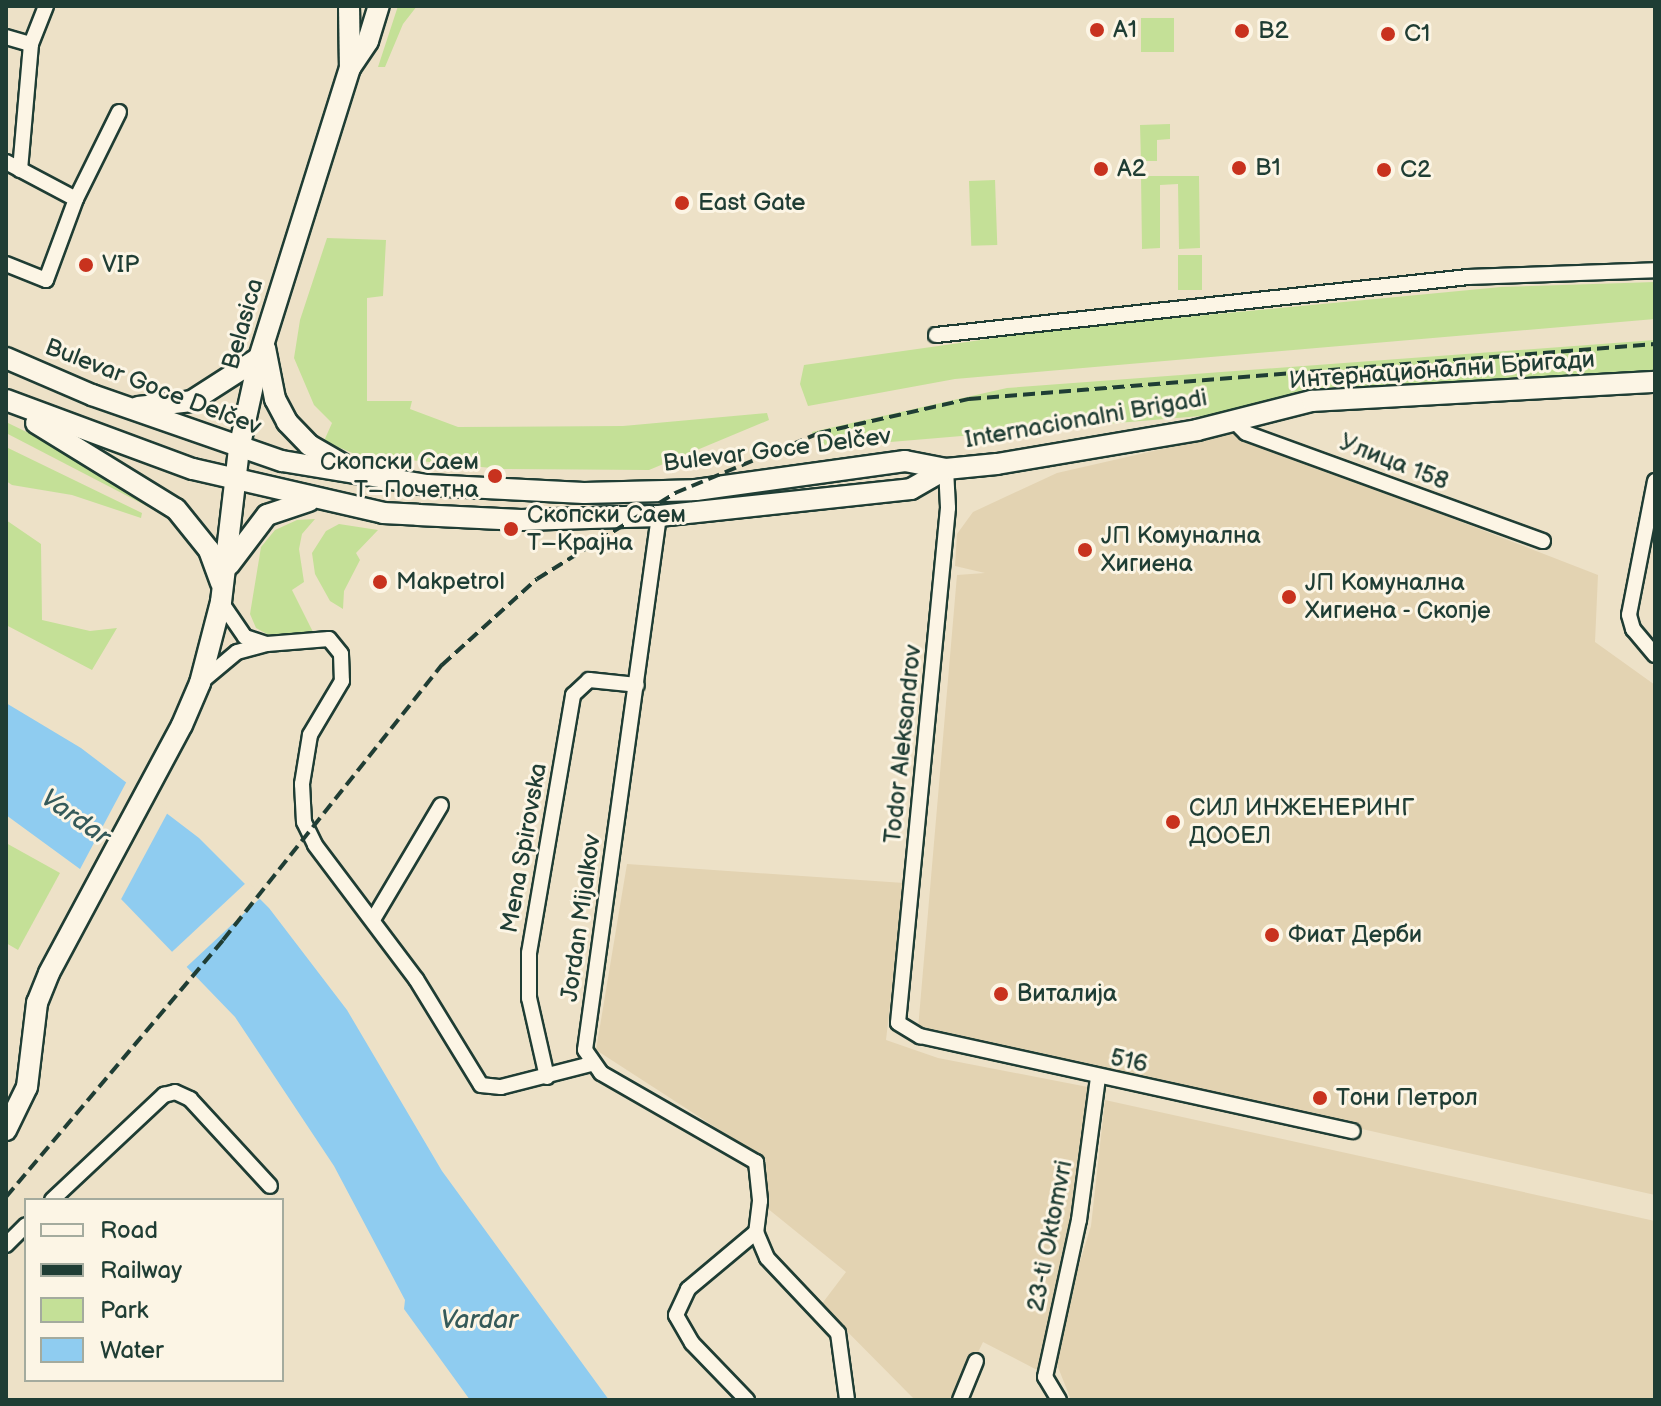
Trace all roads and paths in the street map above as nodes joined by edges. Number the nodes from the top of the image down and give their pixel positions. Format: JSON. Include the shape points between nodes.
{"nodes":[{"id":1,"x":46,"y":6,"type":"edge"},
{"id":2,"x":349,"y":6,"type":"edge"},
{"id":3,"x":379,"y":6,"type":"edge"},
{"id":4,"x":6,"y":37,"type":"edge"},
{"id":5,"x":31,"y":44,"type":"junction"},
{"id":6,"x":350,"y":68,"type":"junction"},
{"id":7,"x":119,"y":112,"type":"dead end"},
{"id":8,"x":6,"y":162,"type":"edge"},
{"id":9,"x":20,"y":170,"type":"junction"},
{"id":10,"x":76,"y":199,"type":"junction"},
{"id":11,"x":6,"y":264,"type":"edge"},
{"id":12,"x":1655,"y":270,"type":"edge"},
{"id":13,"x":936,"y":335,"type":"dead end"},
{"id":14,"x":261,"y":349,"type":"junction"},
{"id":15,"x":6,"y":358,"type":"edge"},
{"id":16,"x":1655,"y":382,"type":"edge"},
{"id":17,"x":92,"y":395,"type":"junction"},
{"id":18,"x":6,"y":402,"type":"edge"},
{"id":19,"x":1233,"y":420,"type":"junction"},
{"id":20,"x":239,"y":449,"type":"junction"},
{"id":21,"x":946,"y":469,"type":"junction"},
{"id":22,"x":371,"y":477,"type":"junction"},
{"id":23,"x":235,"y":480,"type":"junction"},
{"id":24,"x":1655,"y":481,"type":"edge"},
{"id":25,"x":319,"y":499,"type":"junction"},
{"id":26,"x":659,"y":516,"type":"junction"},
{"id":27,"x":1543,"y":541,"type":"dead end"},
{"id":28,"x":223,"y":587,"type":"junction"},
{"id":29,"x":267,"y":644,"type":"junction"},
{"id":30,"x":1655,"y":655,"type":"edge"},
{"id":31,"x":200,"y":683,"type":"junction"},
{"id":32,"x":637,"y":685,"type":"junction"},
{"id":33,"x":441,"y":805,"type":"dead end"},
{"id":34,"x":374,"y":918,"type":"junction"},
{"id":35,"x":898,"y":1023,"type":"joint"},
{"id":36,"x":591,"y":1064,"type":"junction"},
{"id":37,"x":547,"y":1077,"type":"junction"},
{"id":38,"x":1098,"y":1077,"type":"junction"},
{"id":39,"x":6,"y":1130,"type":"edge"},
{"id":40,"x":1353,"y":1131,"type":"dead end"},
{"id":41,"x":270,"y":1186,"type":"dead end"},
{"id":42,"x":54,"y":1198,"type":"edge"},
{"id":43,"x":24,"y":1227,"type":"edge"},
{"id":44,"x":756,"y":1232,"type":"junction"},
{"id":45,"x":6,"y":1245,"type":"edge"},
{"id":46,"x":976,"y":1361,"type":"dead end"},
{"id":47,"x":747,"y":1400,"type":"edge"},
{"id":48,"x":847,"y":1400,"type":"edge"},
{"id":49,"x":960,"y":1400,"type":"edge"},
{"id":50,"x":1059,"y":1400,"type":"edge"}],
"edges":[{"from":1,"to":5,"type":"street"},
{"from":2,"to":6,"type":"street","name":"Belasica"},
{"from":3,"to":6,"type":"street","name":"Belasica","via":[[368,41]]},
{"from":4,"to":5,"type":"street"},
{"from":5,"to":9,"type":"street"},
{"from":6,"to":14,"type":"street","name":"Belasica"},
{"from":7,"to":10,"type":"street"},
{"from":8,"to":9,"type":"street"},
{"from":9,"to":10,"type":"street"},
{"from":10,"to":11,"type":"street","via":[[46,280]]},
{"from":12,"to":13,"type":"street","via":[[1468,277]]},
{"from":14,"to":17,"type":"street","via":[[201,397],[170,407],[137,407]]},
{"from":14,"to":20,"type":"street","name":"Belasica"},
{"from":14,"to":22,"type":"street","via":[[287,422],[324,456]]},
{"from":15,"to":17,"type":"street","name":"Bulevar Goce Delčev"},
{"from":16,"to":19,"type":"street","name":"Интернационални Бригади","via":[[1312,401]]},
{"from":17,"to":20,"type":"street","name":"Bulevar Goce Delčev"},
{"from":18,"to":23,"type":"street"},
{"from":18,"to":28,"type":"street","via":[[176,509],[209,550]]},
{"from":19,"to":21,"type":"street","name":"Internacionalni Brigadi","via":[[1077,452]]},
{"from":19,"to":27,"type":"street","name":"Улица 158","via":[[1246,433]]},
{"from":20,"to":22,"type":"street","name":"Bulevar Goce Delčev"},
{"from":20,"to":23,"type":"street","name":"Belasica"},
{"from":21,"to":22,"type":"street","name":"Bulevar Goce Delčev","via":[[905,461],[696,490],[584,493],[484,490]]},
{"from":21,"to":26,"type":"street","via":[[911,489]]},
{"from":21,"to":35,"type":"street","name":"Todor Aleksandrov","via":[[948,508]]},
{"from":23,"to":25,"type":"street"},
{"from":23,"to":28,"type":"street","name":"Belasica"},
{"from":24,"to":30,"type":"street","via":[[1629,615],[1633,629]]},
{"from":25,"to":26,"type":"street","via":[[383,513],[454,517]]},
{"from":25,"to":28,"type":"street","via":[[267,515],[242,542]]},
{"from":26,"to":32,"type":"street","name":"Jordan Mijalkov"},
{"from":28,"to":29,"type":"street","via":[[234,627]]},
{"from":28,"to":31,"type":"street"},
{"from":29,"to":31,"type":"street","via":[[237,652]]},
{"from":29,"to":34,"type":"street","via":[[329,639],[341,654],[342,681],[310,735],[301,803],[315,845]]},
{"from":31,"to":39,"type":"street","via":[[39,996],[27,1087]]},
{"from":32,"to":36,"type":"street","name":"Jordan Mijalkov","via":[[595,960],[585,1050]]},
{"from":32,"to":37,"type":"street","name":"Mena Spirovska","via":[[589,680],[573,695],[529,953],[529,998]]},
{"from":33,"to":34,"type":"street"},
{"from":34,"to":37,"type":"street","via":[[481,1085],[501,1087]]},
{"from":35,"to":38,"type":"street","name":"516","via":[[920,1036]]},
{"from":36,"to":37,"type":"street"},
{"from":36,"to":44,"type":"street","via":[[756,1162]]},
{"from":38,"to":40,"type":"street","name":"516"},
{"from":38,"to":50,"type":"street","name":"23-ti Oktomvri","via":[[1079,1220],[1045,1377]]},
{"from":41,"to":42,"type":"street","via":[[190,1099],[175,1092],[164,1095]]},
{"from":43,"to":45,"type":"street"},
{"from":44,"to":47,"type":"street","via":[[688,1289],[676,1315],[692,1343]]},
{"from":44,"to":48,"type":"street","via":[[767,1258],[838,1333]]},
{"from":46,"to":49,"type":"street"}]}
